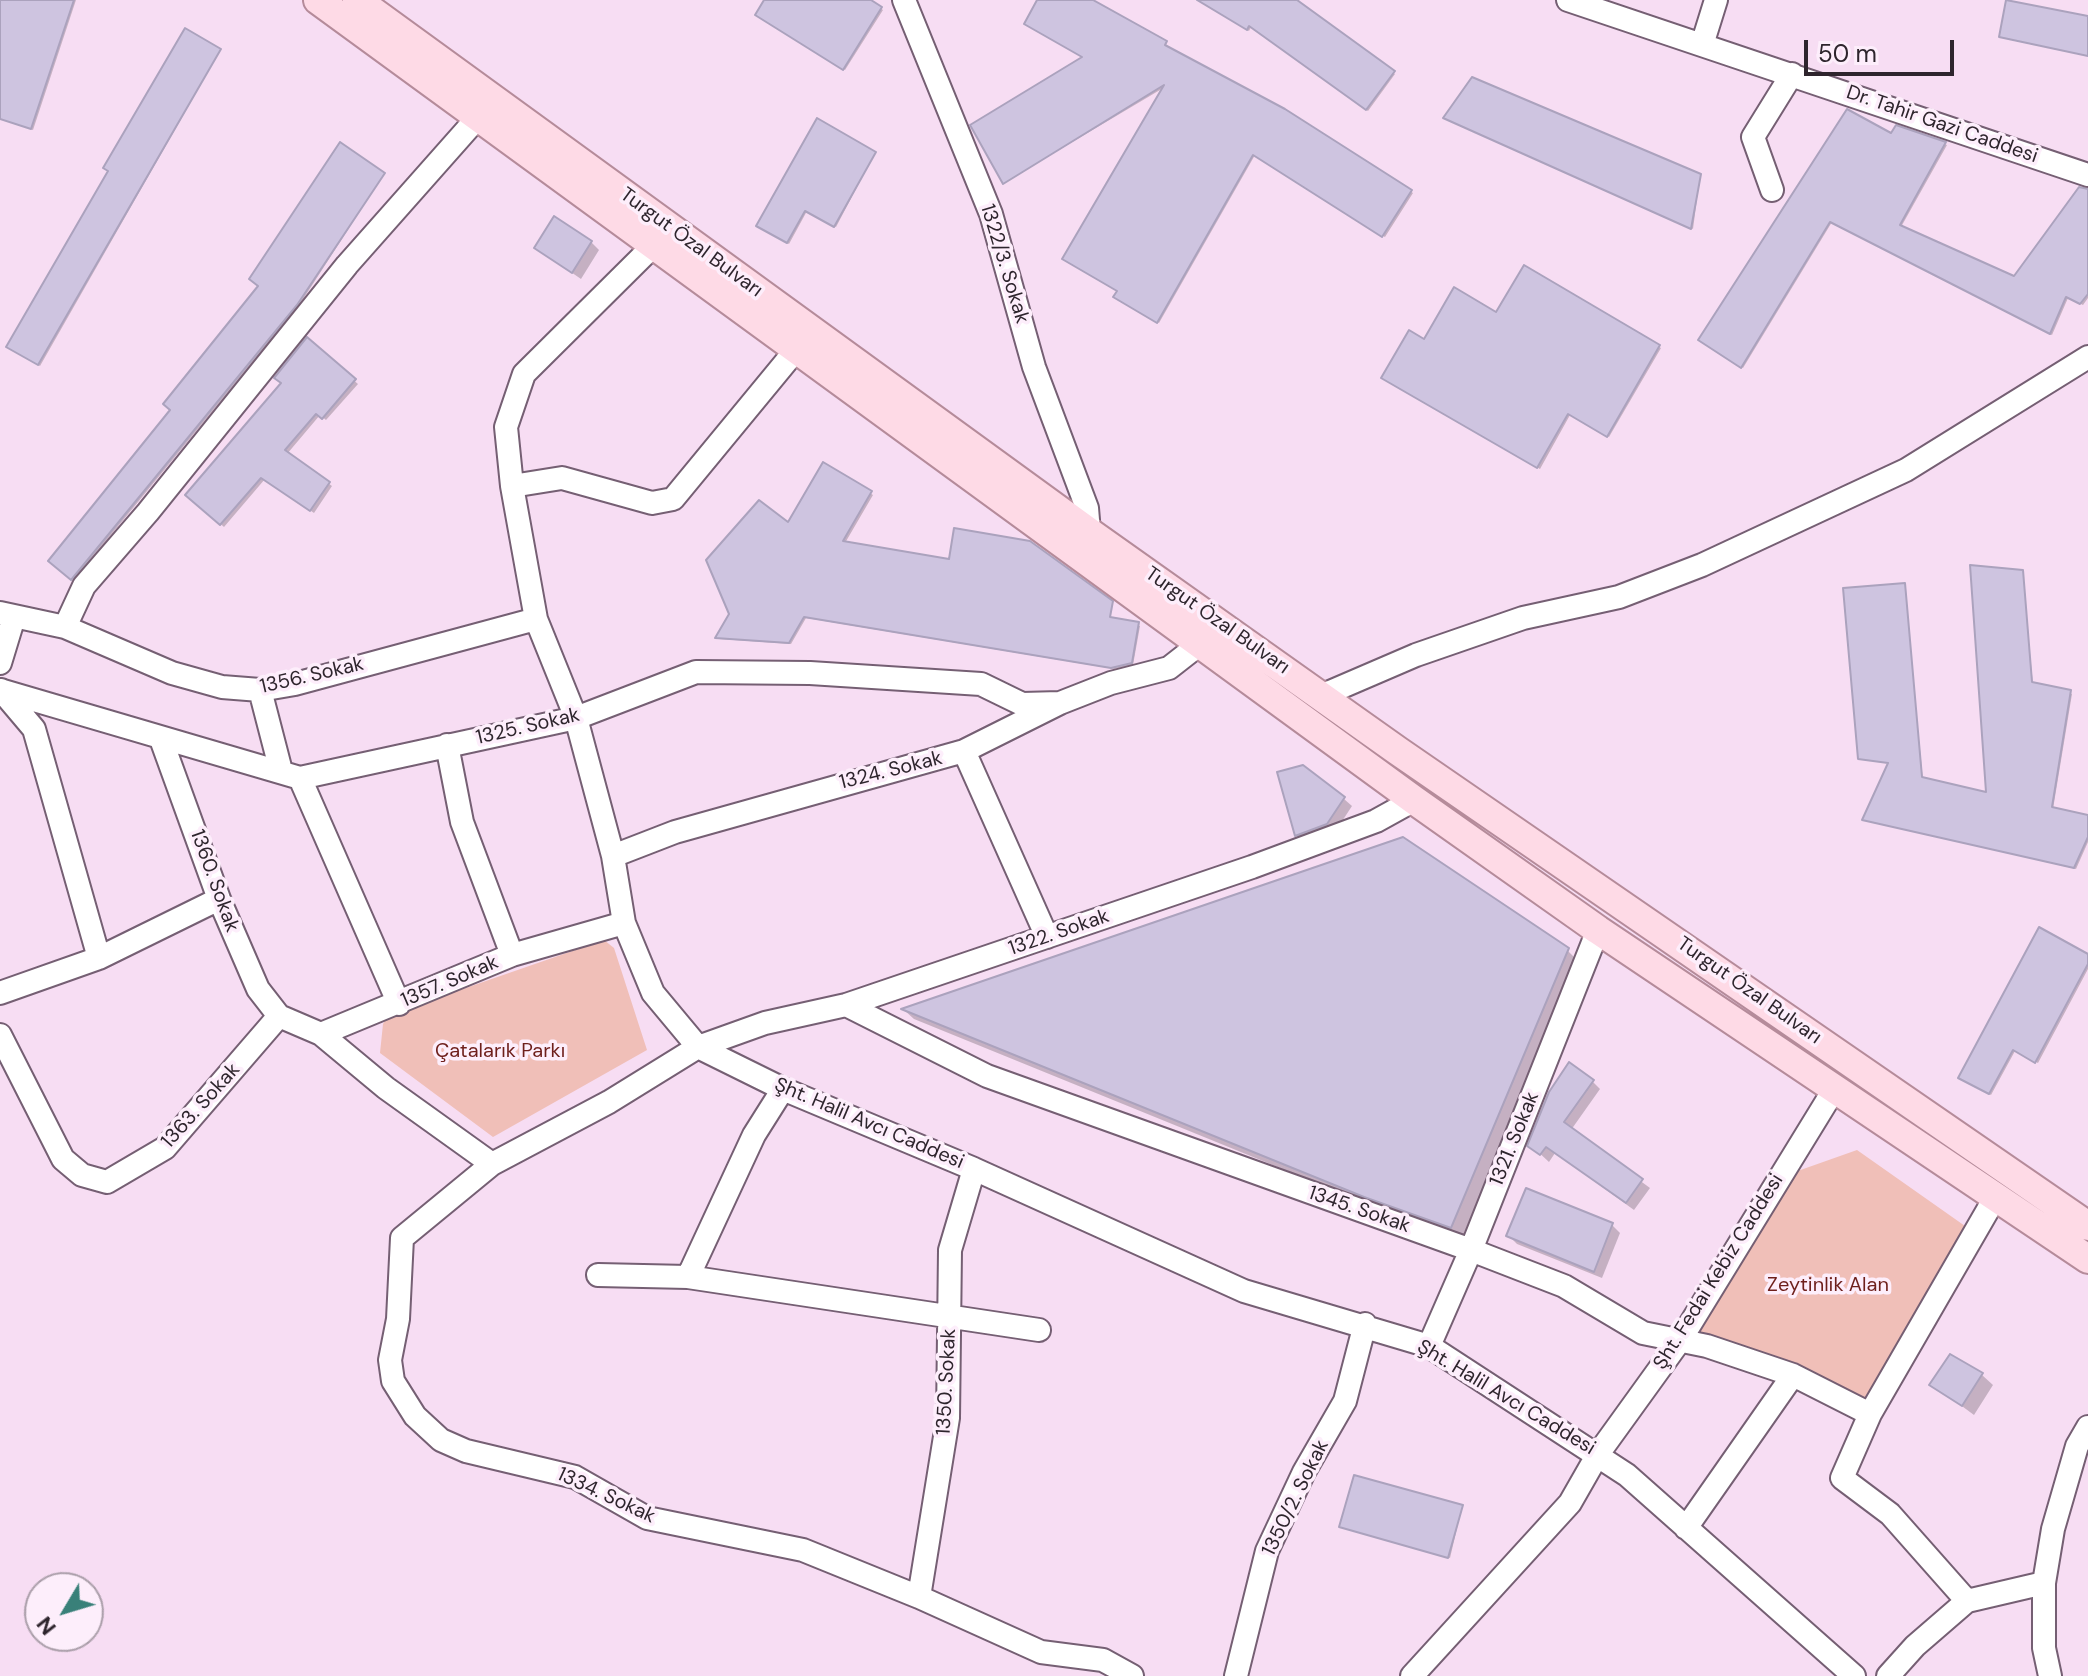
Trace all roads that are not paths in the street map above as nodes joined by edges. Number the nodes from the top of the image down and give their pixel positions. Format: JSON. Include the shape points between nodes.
{"nodes":[{"id":1,"x":318,"y":0,"type":"edge"},
{"id":2,"x":357,"y":0,"type":"edge"},
{"id":3,"x":904,"y":0,"type":"edge"},
{"id":4,"x":1568,"y":0,"type":"edge"},
{"id":5,"x":1716,"y":0,"type":"edge"},
{"id":6,"x":1702,"y":45,"type":"junction"},
{"id":7,"x":1792,"y":74,"type":"junction"},
{"id":8,"x":479,"y":116,"type":"junction"},
{"id":9,"x":2088,"y":175,"type":"edge"},
{"id":10,"x":1772,"y":190,"type":"dead end"},
{"id":11,"x":653,"y":246,"type":"junction"},
{"id":12,"x":795,"y":351,"type":"junction"},
{"id":13,"x":2088,"y":357,"type":"edge"},
{"id":14,"x":512,"y":486,"type":"junction"},
{"id":15,"x":1089,"y":532,"type":"junction"},
{"id":16,"x":7,"y":615,"type":"edge"},
{"id":17,"x":536,"y":619,"type":"junction"},
{"id":18,"x":65,"y":627,"type":"junction"},
{"id":19,"x":1201,"y":643,"type":"junction"},
{"id":20,"x":0,"y":663,"type":"edge"},
{"id":21,"x":0,"y":689,"type":"edge"},
{"id":22,"x":260,"y":690,"type":"junction"},
{"id":23,"x":1323,"y":695,"type":"junction"},
{"id":24,"x":1060,"y":703,"type":"junction"},
{"id":25,"x":576,"y":718,"type":"junction"},
{"id":26,"x":161,"y":739,"type":"junction"},
{"id":27,"x":447,"y":745,"type":"junction"},
{"id":28,"x":964,"y":751,"type":"junction"},
{"id":29,"x":291,"y":774,"type":"junction"},
{"id":30,"x":1414,"y":800,"type":"junction"},
{"id":31,"x":613,"y":856,"type":"junction"},
{"id":32,"x":219,"y":899,"type":"junction"},
{"id":33,"x":624,"y":923,"type":"junction"},
{"id":34,"x":1598,"y":930,"type":"junction"},
{"id":35,"x":1047,"y":937,"type":"junction"},
{"id":36,"x":512,"y":955,"type":"junction"},
{"id":37,"x":99,"y":958,"type":"junction"},
{"id":38,"x":0,"y":993,"type":"edge"},
{"id":39,"x":399,"y":1004,"type":"junction"},
{"id":40,"x":846,"y":1005,"type":"junction"},
{"id":41,"x":279,"y":1016,"type":"junction"},
{"id":42,"x":321,"y":1034,"type":"junction"},
{"id":43,"x":0,"y":1035,"type":"edge"},
{"id":44,"x":698,"y":1047,"type":"junction"},
{"id":45,"x":1835,"y":1088,"type":"junction"},
{"id":46,"x":783,"y":1089,"type":"junction"},
{"id":47,"x":492,"y":1164,"type":"junction"},
{"id":48,"x":974,"y":1169,"type":"junction"},
{"id":49,"x":1996,"y":1196,"type":"junction"},
{"id":50,"x":2088,"y":1226,"type":"edge"},
{"id":51,"x":1471,"y":1250,"type":"junction"},
{"id":52,"x":2088,"y":1259,"type":"edge"},
{"id":53,"x":598,"y":1275,"type":"dead end"},
{"id":54,"x":688,"y":1277,"type":"junction"},
{"id":55,"x":951,"y":1316,"type":"junction"},
{"id":56,"x":1365,"y":1324,"type":"junction"},
{"id":57,"x":1039,"y":1330,"type":"dead end"},
{"id":58,"x":1681,"y":1339,"type":"junction"},
{"id":59,"x":1429,"y":1346,"type":"junction"},
{"id":60,"x":1793,"y":1375,"type":"junction"},
{"id":61,"x":1870,"y":1414,"type":"junction"},
{"id":62,"x":2088,"y":1427,"type":"edge"},
{"id":63,"x":1598,"y":1454,"type":"junction"},
{"id":64,"x":1686,"y":1528,"type":"junction"},
{"id":65,"x":2044,"y":1583,"type":"junction"},
{"id":66,"x":919,"y":1597,"type":"junction"},
{"id":67,"x":1967,"y":1601,"type":"junction"},
{"id":68,"x":1132,"y":1676,"type":"edge"},
{"id":69,"x":1236,"y":1676,"type":"edge"},
{"id":70,"x":1412,"y":1676,"type":"edge"},
{"id":71,"x":1854,"y":1676,"type":"edge"},
{"id":72,"x":1888,"y":1676,"type":"edge"},
{"id":73,"x":2050,"y":1676,"type":"edge"}],
"edges":[{"from":1,"to":8,"type":"main road","name":"Turgut Özal Bulvarı"},
{"from":2,"to":15,"type":"main road","name":"Turgut Özal Bulvarı"},
{"from":3,"to":15,"type":"street","name":"1322/3. Sokak","via":[[991,214],[1034,367],[1087,508]]},
{"from":4,"to":6,"type":"street","name":"Dr. Tahir Gazi Caddesi"},
{"from":5,"to":6,"type":"street"},
{"from":6,"to":7,"type":"street","name":"Dr. Tahir Gazi Caddesi"},
{"from":7,"to":9,"type":"street","name":"Dr. Tahir Gazi Caddesi"},
{"from":7,"to":10,"type":"street","via":[[1753,137]]},
{"from":8,"to":11,"type":"main road","name":"Turgut Özal Bulvarı"},
{"from":8,"to":18,"type":"street","via":[[347,265],[84,586]]},
{"from":11,"to":12,"type":"main road","name":"Turgut Özal Bulvarı"},
{"from":11,"to":14,"type":"street","name":"Şht. Halil Avcı Caddesi","via":[[524,374],[506,427]]},
{"from":12,"to":14,"type":"street","via":[[673,499],[652,503],[562,478]]},
{"from":12,"to":19,"type":"main road","name":"Turgut Özal Bulvarı"},
{"from":13,"to":23,"type":"street","via":[[1906,470],[1702,565],[1619,597],[1523,618]]},
{"from":14,"to":17,"type":"street","name":"Şht. Halil Avcı Caddesi"},
{"from":15,"to":23,"type":"main road","name":"Turgut Özal Bulvarı"},
{"from":16,"to":18,"type":"street","name":"1356. Sokak"},
{"from":16,"to":20,"type":"street"},
{"from":17,"to":22,"type":"street","name":"1356. Sokak"},
{"from":17,"to":25,"type":"street","name":"Şht. Halil Avcı Caddesi"},
{"from":18,"to":22,"type":"street","name":"1356. Sokak","via":[[172,673],[222,687]]},
{"from":19,"to":24,"type":"street","name":"1324. Sokak","via":[[1169,668]]},
{"from":19,"to":30,"type":"main road","name":"Turgut Özal Bulvarı"},
{"from":21,"to":26,"type":"street","name":"1325. Sokak"},
{"from":21,"to":37,"type":"street","via":[[34,729]]},
{"from":22,"to":29,"type":"street"},
{"from":23,"to":50,"type":"main road","name":"Turgut Özal Bulvarı"},
{"from":24,"to":25,"type":"street","name":"1325. Sokak","via":[[1022,704],[981,684],[696,672]]},
{"from":24,"to":28,"type":"street","name":"1324. Sokak"},
{"from":25,"to":27,"type":"street","name":"1325. Sokak"},
{"from":25,"to":31,"type":"street","name":"Şht. Halil Avcı Caddesi"},
{"from":26,"to":29,"type":"street","name":"1325. Sokak"},
{"from":26,"to":32,"type":"street","name":"1360. Sokak"},
{"from":27,"to":29,"type":"street","name":"1325. Sokak"},
{"from":27,"to":36,"type":"street","via":[[462,822]]},
{"from":28,"to":31,"type":"street","name":"1324. Sokak","via":[[675,832]]},
{"from":28,"to":35,"type":"street"},
{"from":29,"to":39,"type":"street"},
{"from":30,"to":34,"type":"main road","name":"Turgut Özal Bulvarı"},
{"from":30,"to":35,"type":"street","name":"1322. Sokak","via":[[1376,821],[1280,857]]},
{"from":31,"to":33,"type":"street","name":"Şht. Halil Avcı Caddesi"},
{"from":32,"to":37,"type":"street"},
{"from":32,"to":41,"type":"street","name":"1360. Sokak","via":[[258,989]]},
{"from":33,"to":36,"type":"street","name":"1357. Sokak"},
{"from":33,"to":44,"type":"street","name":"Şht. Halil Avcı Caddesi","via":[[653,993]]},
{"from":34,"to":45,"type":"main road","name":"Turgut Özal Bulvarı"},
{"from":34,"to":51,"type":"street","name":"1321. Sokak"},
{"from":35,"to":40,"type":"street","name":"1322. Sokak"},
{"from":36,"to":39,"type":"street","name":"1357. Sokak"},
{"from":37,"to":38,"type":"street"},
{"from":39,"to":42,"type":"street","name":"1357. Sokak"},
{"from":40,"to":44,"type":"street","name":"1322. Sokak","via":[[765,1023]]},
{"from":40,"to":51,"type":"street","name":"1345. Sokak","via":[[987,1076]]},
{"from":41,"to":42,"type":"street"},
{"from":41,"to":43,"type":"street","name":"1363. Sokak","via":[[165,1148],[107,1182],[82,1175],[63,1159]]},
{"from":42,"to":47,"type":"street"},
{"from":44,"to":46,"type":"street","name":"Şht. Halil Avcı Caddesi"},
{"from":44,"to":47,"type":"street"},
{"from":45,"to":49,"type":"main road","name":"Turgut Özal Bulvarı"},
{"from":45,"to":58,"type":"street","name":"Şht. Fedai Kebiz Caddesi"},
{"from":46,"to":48,"type":"street","name":"Şht. Halil Avcı Caddesi"},
{"from":46,"to":54,"type":"street","via":[[754,1135]]},
{"from":47,"to":66,"type":"street","name":"1334. Sokak","via":[[402,1238],[390,1360],[393,1381],[415,1416],[441,1440],[466,1451],[575,1477],[647,1518],[803,1550]]},
{"from":48,"to":55,"type":"street","name":"1350. Sokak","via":[[950,1250]]},
{"from":48,"to":56,"type":"street","name":"Şht. Halil Avcı Caddesi","via":[[1244,1291]]},
{"from":49,"to":52,"type":"main road","name":"Turgut Özal Bulvarı"},
{"from":49,"to":61,"type":"street"},
{"from":51,"to":58,"type":"street","name":"1345. Sokak","via":[[1564,1286],[1643,1333]]},
{"from":51,"to":59,"type":"street","name":"1321. Sokak"},
{"from":53,"to":54,"type":"street"},
{"from":54,"to":55,"type":"street"},
{"from":55,"to":57,"type":"street"},
{"from":55,"to":66,"type":"street","name":"1350. Sokak","via":[[948,1418]]},
{"from":56,"to":59,"type":"street","name":"Şht. Halil Avcı Caddesi"},
{"from":56,"to":69,"type":"street","name":"1350/2. Sokak","via":[[1345,1401],[1267,1551]]},
{"from":58,"to":60,"type":"street","name":"1345. Sokak"},
{"from":58,"to":63,"type":"street","name":"Şht. Fedai Kebiz Caddesi"},
{"from":59,"to":63,"type":"street","name":"Şht. Halil Avcı Caddesi"},
{"from":60,"to":61,"type":"street","name":"1345. Sokak"},
{"from":60,"to":64,"type":"street"},
{"from":61,"to":67,"type":"street","via":[[1842,1478],[1890,1514]]},
{"from":62,"to":65,"type":"street","via":[[2077,1446],[2053,1529]]},
{"from":63,"to":64,"type":"street","name":"Şht. Halil Avcı Caddesi"},
{"from":63,"to":70,"type":"street","name":"Şht. Fedai Kebiz Caddesi","via":[[1570,1503]]},
{"from":64,"to":71,"type":"street","name":"Şht. Halil Avcı Caddesi"},
{"from":65,"to":67,"type":"street"},
{"from":65,"to":73,"type":"street","via":[[2044,1648]]},
{"from":66,"to":68,"type":"street","name":"1334. Sokak","via":[[1041,1652],[1103,1660]]},
{"from":67,"to":72,"type":"street"}]}
